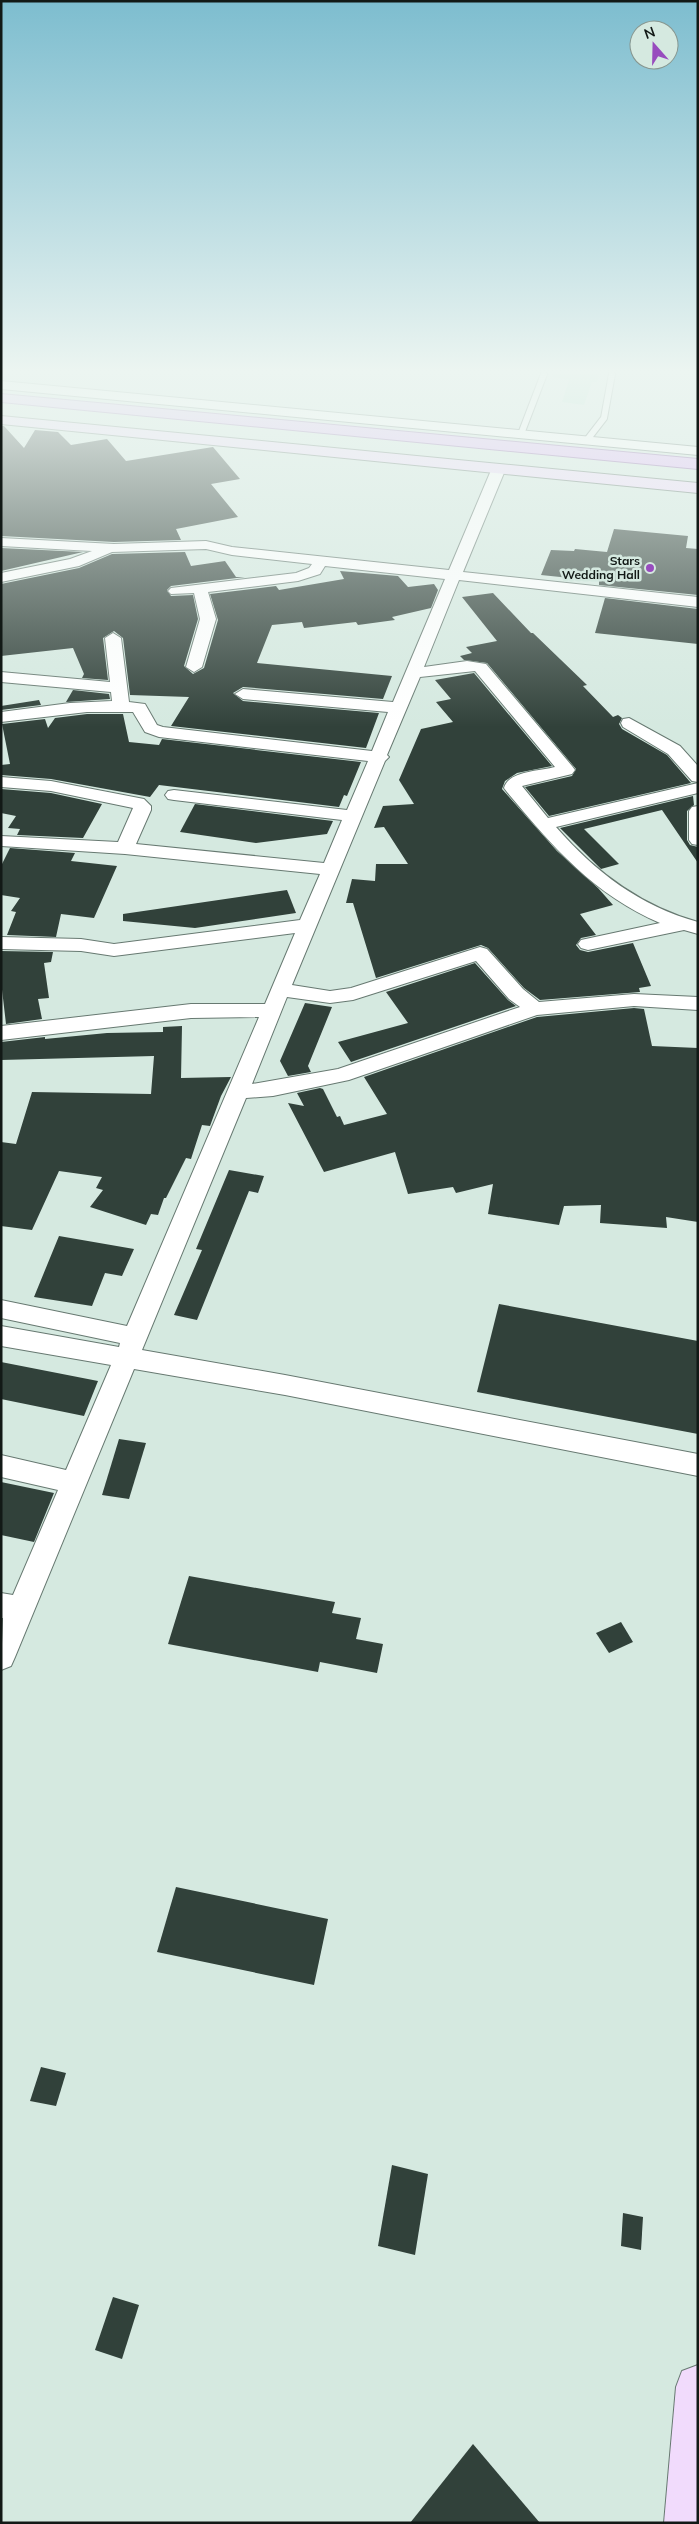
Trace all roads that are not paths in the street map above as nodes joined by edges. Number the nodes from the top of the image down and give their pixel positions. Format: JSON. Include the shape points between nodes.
{"nodes":[{"id":1,"x":489,"y":492,"type":"edge"},
{"id":2,"x":1,"y":542,"type":"edge"},
{"id":3,"x":114,"y":548,"type":"junction"},
{"id":4,"x":321,"y":561,"type":"junction"},
{"id":5,"x":454,"y":577,"type":"junction"},
{"id":6,"x":1,"y":578,"type":"edge"},
{"id":7,"x":200,"y":589,"type":"junction"},
{"id":8,"x":176,"y":591,"type":"dead end"},
{"id":9,"x":698,"y":602,"type":"edge"},
{"id":10,"x":113,"y":638,"type":"dead end"},
{"id":11,"x":194,"y":667,"type":"dead end"},
{"id":12,"x":413,"y":673,"type":"junction"},
{"id":13,"x":1,"y":677,"type":"edge"},
{"id":14,"x":120,"y":688,"type":"junction"},
{"id":15,"x":243,"y":694,"type":"dead end"},
{"id":16,"x":121,"y":705,"type":"junction"},
{"id":17,"x":398,"y":708,"type":"junction"},
{"id":18,"x":1,"y":718,"type":"edge"},
{"id":19,"x":629,"y":722,"type":"dead end"},
{"id":20,"x":380,"y":757,"type":"junction"},
{"id":21,"x":698,"y":777,"type":"edge"},
{"id":22,"x":1,"y":782,"type":"edge"},
{"id":23,"x":698,"y":788,"type":"edge"},
{"id":24,"x":174,"y":795,"type":"dead end"},
{"id":25,"x":698,"y":812,"type":"edge"},
{"id":26,"x":352,"y":816,"type":"junction"},
{"id":27,"x":544,"y":824,"type":"junction"},
{"id":28,"x":698,"y":840,"type":"edge"},
{"id":29,"x":1,"y":841,"type":"edge"},
{"id":30,"x":125,"y":848,"type":"junction"},
{"id":31,"x":329,"y":869,"type":"junction"},
{"id":32,"x":308,"y":925,"type":"junction"},
{"id":33,"x":689,"y":926,"type":"edge"},
{"id":34,"x":1,"y":943,"type":"edge"},
{"id":35,"x":588,"y":944,"type":"dead end"},
{"id":36,"x":280,"y":990,"type":"junction"},
{"id":37,"x":698,"y":1004,"type":"edge"},
{"id":38,"x":535,"y":1009,"type":"junction"},
{"id":39,"x":272,"y":1010,"type":"junction"},
{"id":40,"x":1,"y":1032,"type":"edge"},
{"id":41,"x":240,"y":1087,"type":"junction"},
{"id":42,"x":1,"y":1309,"type":"edge"},
{"id":43,"x":1,"y":1336,"type":"edge"},
{"id":44,"x":131,"y":1348,"type":"junction"},
{"id":45,"x":698,"y":1464,"type":"edge"},
{"id":46,"x":1,"y":1466,"type":"edge"},
{"id":47,"x":75,"y":1483,"type":"junction"},
{"id":48,"x":11,"y":1608,"type":"edge"},
{"id":49,"x":1,"y":1657,"type":"edge"},
{"id":50,"x":698,"y":2387,"type":"edge"},
{"id":51,"x":687,"y":2523,"type":"edge"}],
"edges":[{"from":1,"to":5,"type":"street"},
{"from":2,"to":3,"type":"street"},
{"from":3,"to":4,"type":"street","via":[[206,545]]},
{"from":3,"to":6,"type":"street","via":[[74,563]]},
{"from":4,"to":5,"type":"street"},
{"from":4,"to":7,"type":"street","via":[[315,571],[298,577]]},
{"from":5,"to":9,"type":"street"},
{"from":5,"to":12,"type":"street"},
{"from":7,"to":8,"type":"street"},
{"from":7,"to":11,"type":"street","via":[[208,618]]},
{"from":10,"to":14,"type":"street"},
{"from":12,"to":17,"type":"street"},
{"from":12,"to":27,"type":"street","via":[[480,667],[566,770],[514,784]]},
{"from":13,"to":14,"type":"street"},
{"from":14,"to":16,"type":"street"},
{"from":15,"to":17,"type":"street"},
{"from":16,"to":18,"type":"street"},
{"from":16,"to":20,"type":"street","via":[[139,708],[152,728],[159,732]]},
{"from":17,"to":20,"type":"street"},
{"from":19,"to":21,"type":"street","via":[[674,750]]},
{"from":20,"to":26,"type":"street"},
{"from":22,"to":30,"type":"street","via":[[51,786],[138,803],[142,810]]},
{"from":23,"to":27,"type":"street"},
{"from":24,"to":26,"type":"street"},
{"from":25,"to":28,"type":"street"},
{"from":26,"to":31,"type":"street"},
{"from":27,"to":33,"type":"street","via":[[601,883],[628,902]]},
{"from":29,"to":30,"type":"street"},
{"from":30,"to":31,"type":"street"},
{"from":31,"to":32,"type":"street"},
{"from":32,"to":34,"type":"street","via":[[114,950],[81,945]]},
{"from":32,"to":36,"type":"street"},
{"from":33,"to":35,"type":"street"},
{"from":36,"to":38,"type":"street","via":[[330,997],[353,994],[480,953],[516,994]]},
{"from":36,"to":39,"type":"street"},
{"from":37,"to":38,"type":"street","via":[[634,1000]]},
{"from":38,"to":41,"type":"street","via":[[341,1075],[251,1092]]},
{"from":39,"to":40,"type":"street","via":[[191,1010]]},
{"from":39,"to":41,"type":"street"},
{"from":41,"to":44,"type":"street"},
{"from":42,"to":44,"type":"street"},
{"from":43,"to":44,"type":"street"},
{"from":44,"to":45,"type":"street","via":[[285,1386]]},
{"from":44,"to":47,"type":"street"},
{"from":46,"to":47,"type":"street"},
{"from":47,"to":48,"type":"street"},
{"from":48,"to":49,"type":"street"},
{"from":50,"to":51,"type":"main road"}]}
